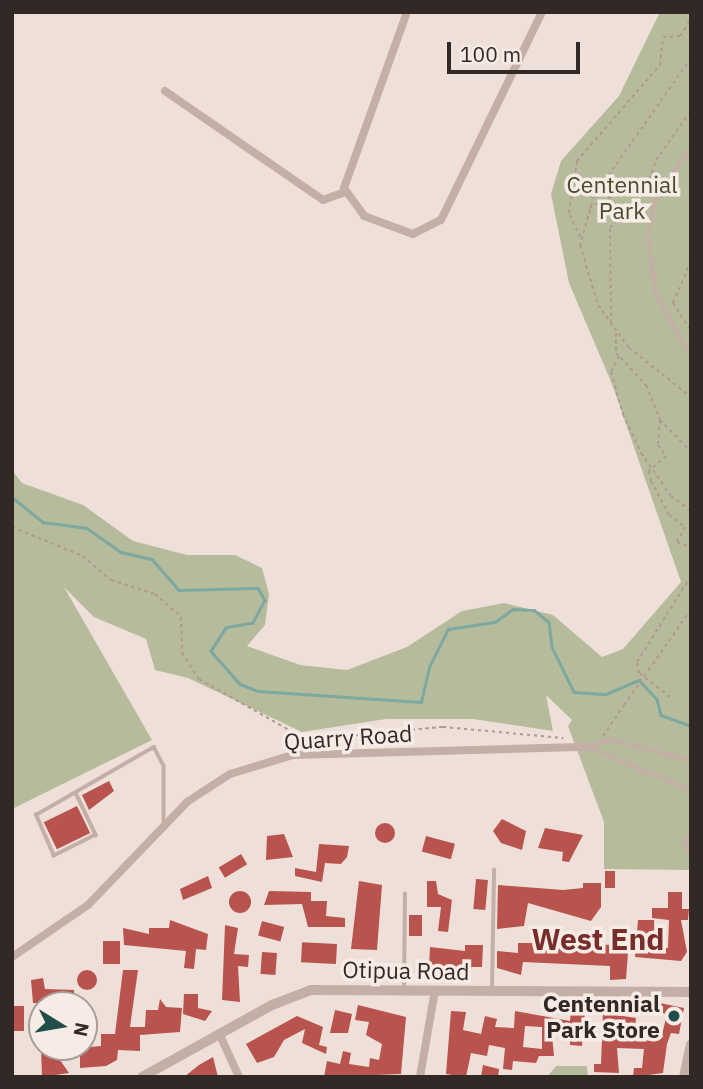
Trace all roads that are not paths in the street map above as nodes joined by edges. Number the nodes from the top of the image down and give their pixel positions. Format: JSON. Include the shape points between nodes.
{"nodes":[{"id":1,"x":407,"y":12,"type":"edge"},
{"id":2,"x":542,"y":12,"type":"edge"},
{"id":3,"x":165,"y":90,"type":"dead end"},
{"id":4,"x":691,"y":148,"type":"edge"},
{"id":5,"x":345,"y":191,"type":"junction"},
{"id":6,"x":691,"y":356,"type":"edge"},
{"id":7,"x":588,"y":747,"type":"junction"},
{"id":8,"x":691,"y":761,"type":"edge"},
{"id":9,"x":691,"y":790,"type":"edge"},
{"id":10,"x":76,"y":793,"type":"junction"},
{"id":11,"x":164,"y":827,"type":"junction"},
{"id":12,"x":691,"y":833,"type":"edge"},
{"id":13,"x":691,"y":853,"type":"edge"},
{"id":14,"x":494,"y":870,"type":"dead end"},
{"id":15,"x":405,"y":894,"type":"dead end"},
{"id":16,"x":12,"y":957,"type":"edge"},
{"id":17,"x":404,"y":990,"type":"junction"},
{"id":18,"x":435,"y":990,"type":"junction"},
{"id":19,"x":492,"y":991,"type":"junction"},
{"id":20,"x":691,"y":992,"type":"edge"},
{"id":21,"x":219,"y":1033,"type":"junction"},
{"id":22,"x":691,"y":1045,"type":"edge"},
{"id":23,"x":142,"y":1077,"type":"edge"},
{"id":24,"x":239,"y":1077,"type":"edge"},
{"id":25,"x":420,"y":1077,"type":"edge"},
{"id":26,"x":684,"y":1077,"type":"edge"}],
"edges":[{"from":1,"to":5,"type":"street","via":[[347,166]]},
{"from":2,"to":5,"type":"street","via":[[442,220],[428,230],[397,232],[364,216]]},
{"from":3,"to":5,"type":"street","via":[[323,200]]},
{"from":4,"to":6,"type":"lane","via":[[655,202],[648,239],[657,296]]},
{"from":7,"to":8,"type":"lane","via":[[601,739]]},
{"from":7,"to":9,"type":"lane"},
{"from":7,"to":11,"type":"street","name":"Quarry Road","via":[[293,755],[230,775],[187,802]]},
{"from":10,"to":10,"type":"lane","via":[[96,835],[54,856],[36,815]]},
{"from":10,"to":11,"type":"lane","via":[[158,748],[166,786]]},
{"from":11,"to":16,"type":"street","name":"Quarry Road","via":[[88,905]]},
{"from":12,"to":13,"type":"lane","via":[[684,844]]},
{"from":14,"to":19,"type":"lane"},
{"from":15,"to":17,"type":"lane"},
{"from":17,"to":18,"type":"street","name":"Otipua Road"},
{"from":17,"to":21,"type":"street","name":"Otipua Road","via":[[303,992]]},
{"from":18,"to":19,"type":"street","name":"Otipua Road"},
{"from":18,"to":25,"type":"street"},
{"from":19,"to":20,"type":"street","name":"Otipua Road"},
{"from":21,"to":23,"type":"street","name":"Otipua Road"},
{"from":21,"to":24,"type":"street"},
{"from":22,"to":26,"type":"street"}]}
